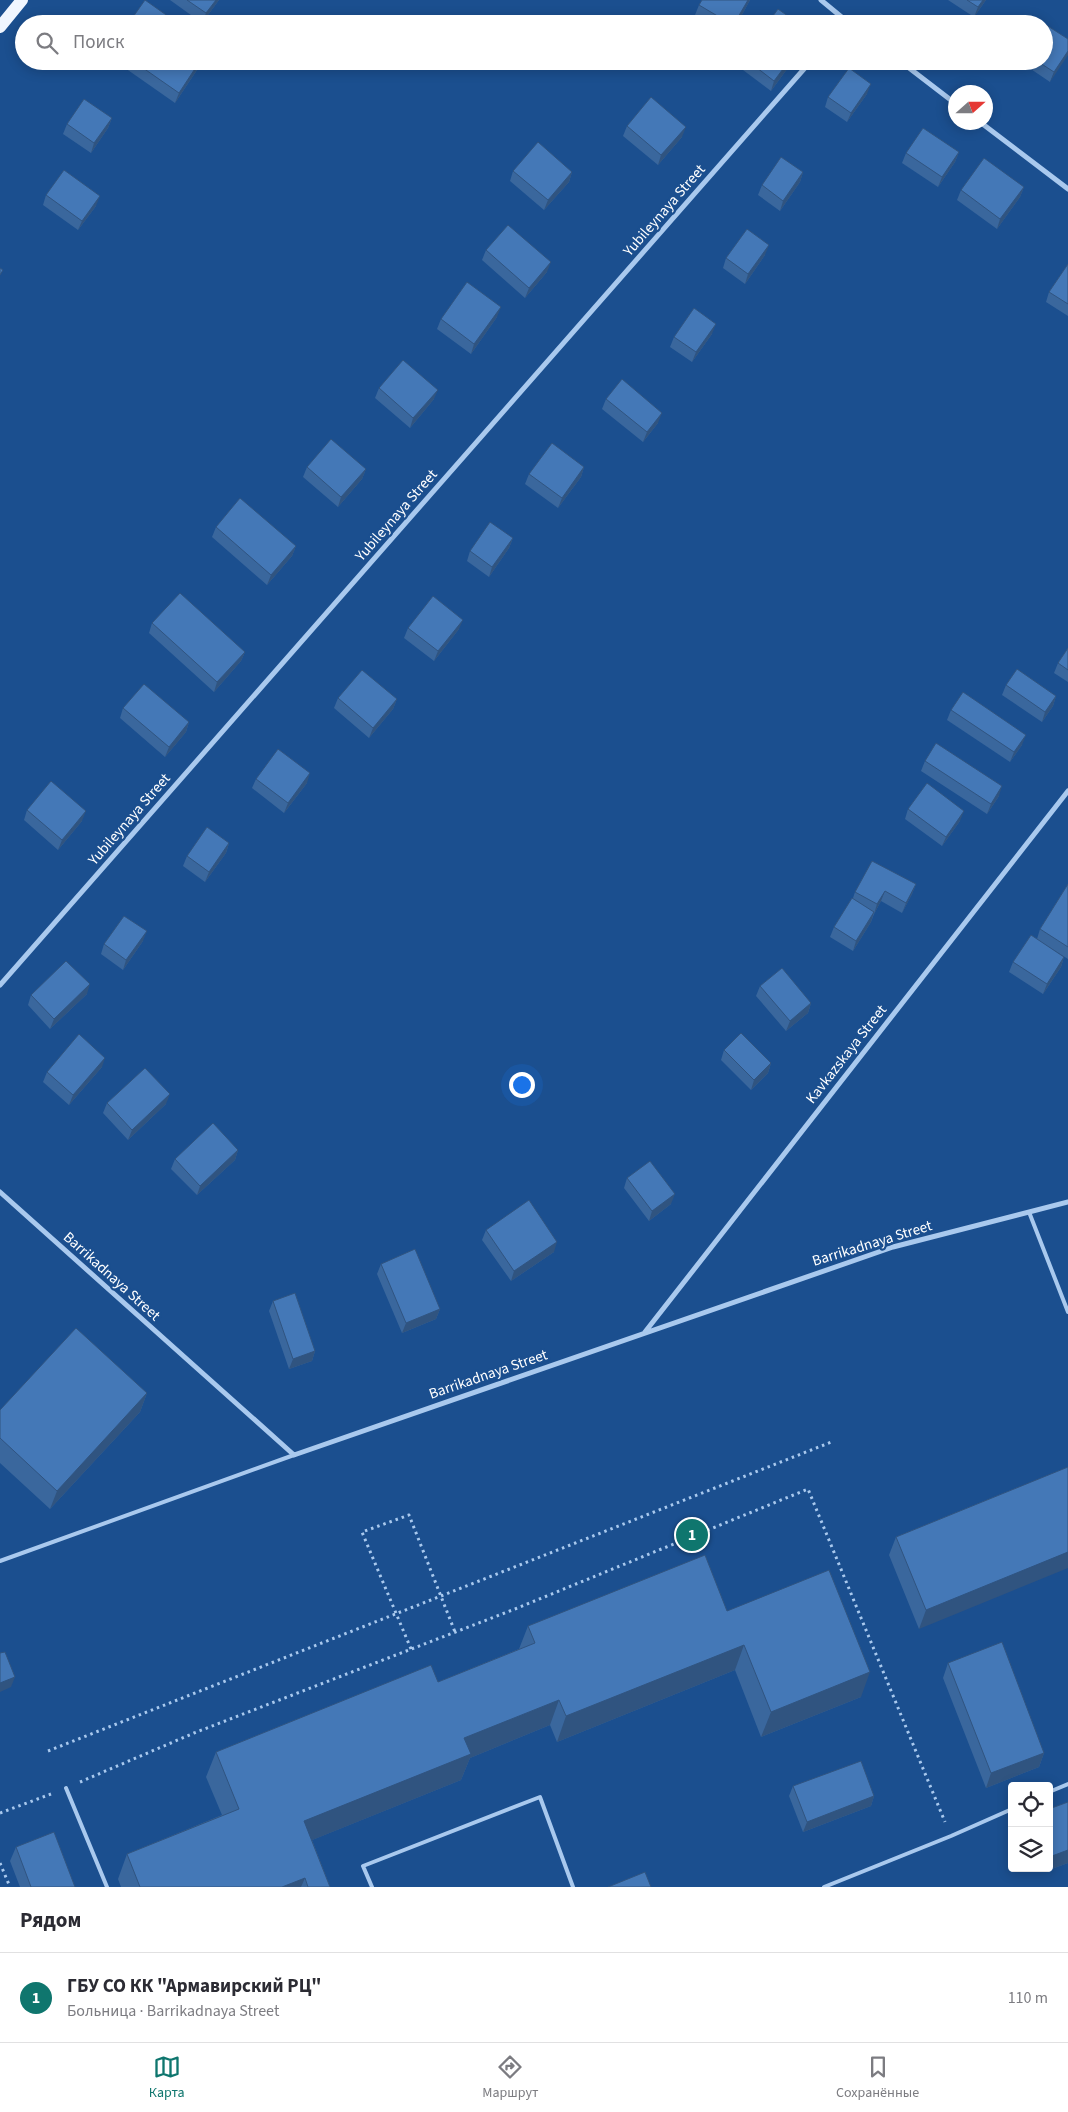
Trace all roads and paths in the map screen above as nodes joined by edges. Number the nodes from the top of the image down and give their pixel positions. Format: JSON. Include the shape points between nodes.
{"nodes":[{"id":1,"x":22,"y":0,"type":"edge"},
{"id":2,"x":821,"y":0,"type":"edge"},
{"id":3,"x":838,"y":15,"type":"edge"},
{"id":4,"x":0,"y":27,"type":"edge"},
{"id":5,"x":803,"y":70,"type":"edge"},
{"id":6,"x":912,"y":70,"type":"edge"},
{"id":7,"x":948,"y":98,"type":"edge"},
{"id":8,"x":991,"y":130,"type":"edge"},
{"id":9,"x":1068,"y":189,"type":"edge"},
{"id":10,"x":1068,"y":790,"type":"edge"},
{"id":11,"x":0,"y":985,"type":"edge"},
{"id":12,"x":0,"y":1192,"type":"edge"},
{"id":13,"x":1068,"y":1202,"type":"edge"},
{"id":14,"x":1029,"y":1212,"type":"junction"},
{"id":15,"x":1068,"y":1312,"type":"edge"},
{"id":16,"x":644,"y":1333,"type":"junction"},
{"id":17,"x":834,"y":1441,"type":"dead end"},
{"id":18,"x":294,"y":1455,"type":"junction"},
{"id":19,"x":0,"y":1561,"type":"edge"},
{"id":20,"x":441,"y":1595,"type":"junction"},
{"id":21,"x":395,"y":1613,"type":"junction"},
{"id":22,"x":455,"y":1632,"type":"junction"},
{"id":23,"x":411,"y":1649,"type":"junction"},
{"id":24,"x":48,"y":1751,"type":"dead end"},
{"id":25,"x":1068,"y":1784,"type":"edge"},
{"id":26,"x":66,"y":1788,"type":"junction"},
{"id":27,"x":1053,"y":1790,"type":"edge"},
{"id":28,"x":1008,"y":1811,"type":"edge"},
{"id":29,"x":0,"y":1813,"type":"edge"},
{"id":30,"x":951,"y":1836,"type":"junction"},
{"id":31,"x":0,"y":1863,"type":"edge"},
{"id":32,"x":10,"y":1887,"type":"edge"},
{"id":33,"x":107,"y":1887,"type":"edge"},
{"id":34,"x":372,"y":1887,"type":"edge"},
{"id":35,"x":573,"y":1887,"type":"edge"},
{"id":36,"x":824,"y":1887,"type":"edge"}],
"edges":[{"from":1,"to":4,"type":"main road"},
{"from":2,"to":3,"type":"street"},
{"from":5,"to":11,"type":"street","name":"Yubileynaya Street"},
{"from":6,"to":7,"type":"street"},
{"from":8,"to":9,"type":"street"},
{"from":10,"to":16,"type":"street","name":"Kavkazskaya Street"},
{"from":12,"to":18,"type":"street","name":"Barrikadnaya Street"},
{"from":13,"to":14,"type":"street","name":"Barrikadnaya Street"},
{"from":14,"to":15,"type":"lane"},
{"from":14,"to":16,"type":"street","name":"Barrikadnaya Street","via":[[893,1247]]},
{"from":16,"to":18,"type":"street","name":"Barrikadnaya Street"},
{"from":17,"to":20,"type":"path"},
{"from":18,"to":19,"type":"lane"},
{"from":20,"to":21,"type":"path"},
{"from":20,"to":21,"type":"path","via":[[409,1515],[362,1532]]},
{"from":20,"to":22,"type":"path"},
{"from":21,"to":23,"type":"path"},
{"from":21,"to":24,"type":"path"},
{"from":22,"to":23,"type":"path"},
{"from":22,"to":30,"type":"path","via":[[808,1489]]},
{"from":23,"to":26,"type":"path","via":[[194,1733]]},
{"from":25,"to":27,"type":"lane"},
{"from":26,"to":29,"type":"path"},
{"from":26,"to":33,"type":"lane"},
{"from":28,"to":30,"type":"lane"},
{"from":30,"to":36,"type":"lane"},
{"from":31,"to":32,"type":"path"},
{"from":34,"to":35,"type":"lane","via":[[363,1866],[540,1797]]}]}
